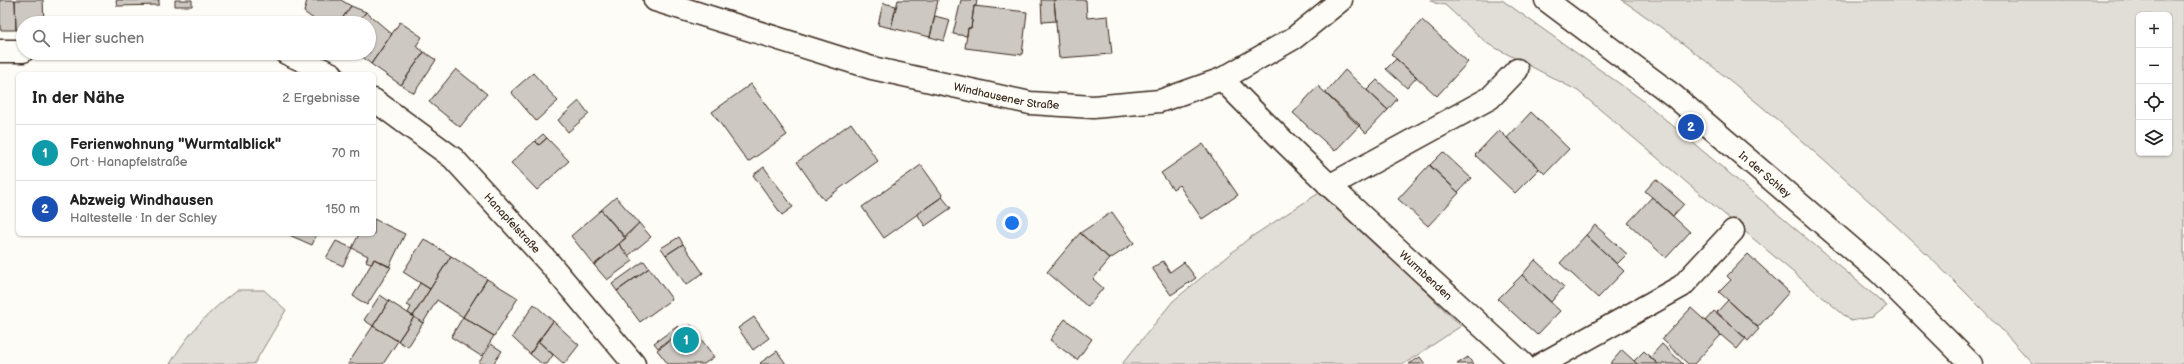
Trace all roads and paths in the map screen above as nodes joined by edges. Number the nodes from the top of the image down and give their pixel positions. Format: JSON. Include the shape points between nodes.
{"nodes":[{"id":1,"x":655,"y":0,"type":"edge"},
{"id":2,"x":1341,"y":0,"type":"edge"},
{"id":3,"x":1546,"y":0,"type":"edge"},
{"id":4,"x":0,"y":51,"type":"edge"},
{"id":5,"x":16,"y":51,"type":"edge"},
{"id":6,"x":301,"y":60,"type":"edge"},
{"id":7,"x":1517,"y":70,"type":"dead end"},
{"id":8,"x":328,"y":72,"type":"edge"},
{"id":9,"x":1222,"y":79,"type":"junction"},
{"id":10,"x":376,"y":101,"type":"edge"},
{"id":11,"x":1329,"y":186,"type":"junction"},
{"id":12,"x":1733,"y":231,"type":"dead end"},
{"id":13,"x":634,"y":364,"type":"edge"},
{"id":14,"x":1522,"y":364,"type":"edge"},
{"id":15,"x":1542,"y":364,"type":"edge"},
{"id":16,"x":1971,"y":364,"type":"edge"}],
"edges":[{"from":1,"to":9,"type":"street","name":"Windhausener Straße","via":[[848,62],[1030,104],[1092,107],[1160,101]]},
{"from":2,"to":9,"type":"street","name":"Windhausener Straße","via":[[1294,38]]},
{"from":3,"to":16,"type":"street","name":"In der Schley","via":[[1674,96],[1879,272]]},
{"from":4,"to":5,"type":"street"},
{"from":6,"to":8,"type":"street"},
{"from":7,"to":11,"type":"street","via":[[1490,98]]},
{"from":9,"to":11,"type":"street","name":"Wurmbenden"},
{"from":10,"to":13,"type":"street","name":"Hanapfelstraße","via":[[453,158],[551,265]]},
{"from":11,"to":14,"type":"street","name":"Wurmbenden"},
{"from":12,"to":15,"type":"street","via":[[1682,286]]}]}
